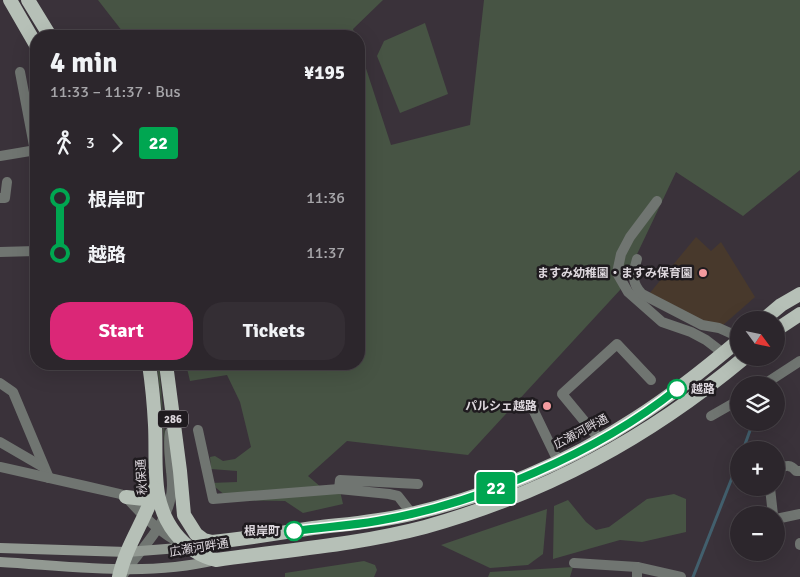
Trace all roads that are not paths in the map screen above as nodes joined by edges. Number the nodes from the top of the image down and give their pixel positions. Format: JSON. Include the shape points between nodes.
{"nodes":[{"id":1,"x":10,"y":0,"type":"edge"},
{"id":2,"x":28,"y":0,"type":"edge"},
{"id":3,"x":46,"y":30,"type":"edge"},
{"id":4,"x":30,"y":35,"type":"edge"},
{"id":5,"x":20,"y":72,"type":"dead end"},
{"id":6,"x":30,"y":121,"type":"edge"},
{"id":7,"x":30,"y":151,"type":"edge"},
{"id":8,"x":0,"y":156,"type":"edge"},
{"id":9,"x":7,"y":182,"type":"dead end"},
{"id":10,"x":0,"y":198,"type":"edge"},
{"id":11,"x":657,"y":201,"type":"dead end"},
{"id":12,"x":30,"y":251,"type":"edge"},
{"id":13,"x":0,"y":252,"type":"edge"},
{"id":14,"x":637,"y":259,"type":"dead end"},
{"id":15,"x":800,"y":294,"type":"edge"},
{"id":16,"x":774,"y":311,"type":"edge"},
{"id":17,"x":800,"y":314,"type":"edge"},
{"id":18,"x":785,"y":324,"type":"edge"},
{"id":19,"x":730,"y":334,"type":"edge"},
{"id":20,"x":730,"y":346,"type":"edge"},
{"id":21,"x":723,"y":353,"type":"junction"},
{"id":22,"x":800,"y":361,"type":"edge"},
{"id":23,"x":734,"y":366,"type":"edge"},
{"id":24,"x":150,"y":370,"type":"edge"},
{"id":25,"x":167,"y":370,"type":"edge"},
{"id":26,"x":777,"y":376,"type":"edge"},
{"id":27,"x":651,"y":380,"type":"dead end"},
{"id":28,"x":0,"y":383,"type":"edge"},
{"id":29,"x":530,"y":403,"type":"dead end"},
{"id":30,"x":730,"y":405,"type":"edge"},
{"id":31,"x":712,"y":416,"type":"dead end"},
{"id":32,"x":173,"y":422,"type":"junction"},
{"id":33,"x":198,"y":430,"type":"dead end"},
{"id":34,"x":600,"y":440,"type":"junction"},
{"id":35,"x":0,"y":442,"type":"edge"},
{"id":36,"x":558,"y":461,"type":"junction"},
{"id":37,"x":785,"y":466,"type":"edge"},
{"id":38,"x":0,"y":467,"type":"edge"},
{"id":39,"x":43,"y":467,"type":"junction"},
{"id":40,"x":800,"y":471,"type":"edge"},
{"id":41,"x":49,"y":478,"type":"junction"},
{"id":42,"x":418,"y":484,"type":"dead end"},
{"id":43,"x":156,"y":486,"type":"junction"},
{"id":44,"x":339,"y":489,"type":"junction"},
{"id":45,"x":126,"y":498,"type":"junction"},
{"id":46,"x":412,"y":514,"type":"junction"},
{"id":47,"x":800,"y":514,"type":"edge"},
{"id":48,"x":144,"y":517,"type":"junction"},
{"id":49,"x":785,"y":517,"type":"edge"},
{"id":50,"x":161,"y":523,"type":"junction"},
{"id":51,"x":212,"y":542,"type":"junction"},
{"id":52,"x":0,"y":548,"type":"edge"},
{"id":53,"x":189,"y":548,"type":"junction"},
{"id":54,"x":141,"y":551,"type":"junction"},
{"id":55,"x":127,"y":552,"type":"junction"},
{"id":56,"x":216,"y":560,"type":"junction"},
{"id":57,"x":0,"y":562,"type":"edge"},
{"id":58,"x":574,"y":563,"type":"dead end"},
{"id":59,"x":637,"y":572,"type":"edge"},
{"id":60,"x":122,"y":573,"type":"edge"},
{"id":61,"x":681,"y":577,"type":"edge"}],
"edges":[{"from":1,"to":4,"type":"highway"},
{"from":2,"to":3,"type":"highway"},
{"from":5,"to":6,"type":"street"},
{"from":7,"to":8,"type":"street"},
{"from":9,"to":10,"type":"street","via":[[5,198]]},
{"from":11,"to":21,"type":"street","via":[[630,237],[621,254],[617,274],[628,292],[662,322],[691,332]]},
{"from":12,"to":13,"type":"street"},
{"from":14,"to":19,"type":"street","via":[[634,278],[636,288],[642,294],[702,325]]},
{"from":15,"to":16,"type":"highway"},
{"from":17,"to":18,"type":"highway"},
{"from":20,"to":21,"type":"highway","name":"広瀬河畔通"},
{"from":21,"to":34,"type":"highway","name":"広瀬河畔通","via":[[670,395]]},
{"from":22,"to":26,"type":"street"},
{"from":23,"to":56,"type":"highway","name":"広瀬河畔通","via":[[637,436],[565,476],[490,507],[424,527],[361,540]]},
{"from":24,"to":43,"type":"highway","name":"秋保通","number":"286"},
{"from":25,"to":32,"type":"highway","number":"286"},
{"from":27,"to":34,"type":"street","via":[[617,344],[562,394]]},
{"from":28,"to":39,"type":"street","via":[[13,392]]},
{"from":29,"to":36,"type":"street"},
{"from":30,"to":31,"type":"street"},
{"from":32,"to":50,"type":"street","via":[[169,434],[171,499]]},
{"from":32,"to":51,"type":"highway","number":"286","via":[[184,515],[196,534]]},
{"from":33,"to":44,"type":"street","via":[[213,498]]},
{"from":34,"to":36,"type":"highway","name":"広瀬河畔通"},
{"from":35,"to":39,"type":"street"},
{"from":36,"to":46,"type":"highway","name":"広瀬河畔通","via":[[464,499]]},
{"from":37,"to":40,"type":"street"},
{"from":38,"to":41,"type":"street"},
{"from":39,"to":41,"type":"street"},
{"from":41,"to":45,"type":"street"},
{"from":42,"to":44,"type":"street","via":[[340,480]]},
{"from":43,"to":45,"type":"highway","via":[[144,499]]},
{"from":43,"to":48,"type":"highway"},
{"from":43,"to":50,"type":"highway","name":"秋保通","number":"286"},
{"from":44,"to":46,"type":"street","via":[[398,496]]},
{"from":45,"to":48,"type":"street"},
{"from":46,"to":51,"type":"highway","name":"広瀬河畔通","via":[[376,522]]},
{"from":47,"to":49,"type":"street"},
{"from":48,"to":50,"type":"street"},
{"from":48,"to":55,"type":"highway"},
{"from":50,"to":53,"type":"highway","name":"秋保通","number":"286"},
{"from":50,"to":54,"type":"street"},
{"from":51,"to":53,"type":"main road","name":"広瀬河畔通"},
{"from":52,"to":55,"type":"main road","name":"広瀬河畔通"},
{"from":53,"to":54,"type":"main road","name":"広瀬河畔通"},
{"from":53,"to":56,"type":"highway","name":"秋保通","number":"286","via":[[205,558]]},
{"from":54,"to":55,"type":"main road","name":"広瀬河畔通"},
{"from":54,"to":60,"type":"street"},
{"from":55,"to":60,"type":"highway"},
{"from":56,"to":60,"type":"main road","name":"広瀬河畔通"},
{"from":57,"to":60,"type":"main road","name":"広瀬河畔通"},
{"from":58,"to":59,"type":"street"},
{"from":59,"to":61,"type":"street"}]}
